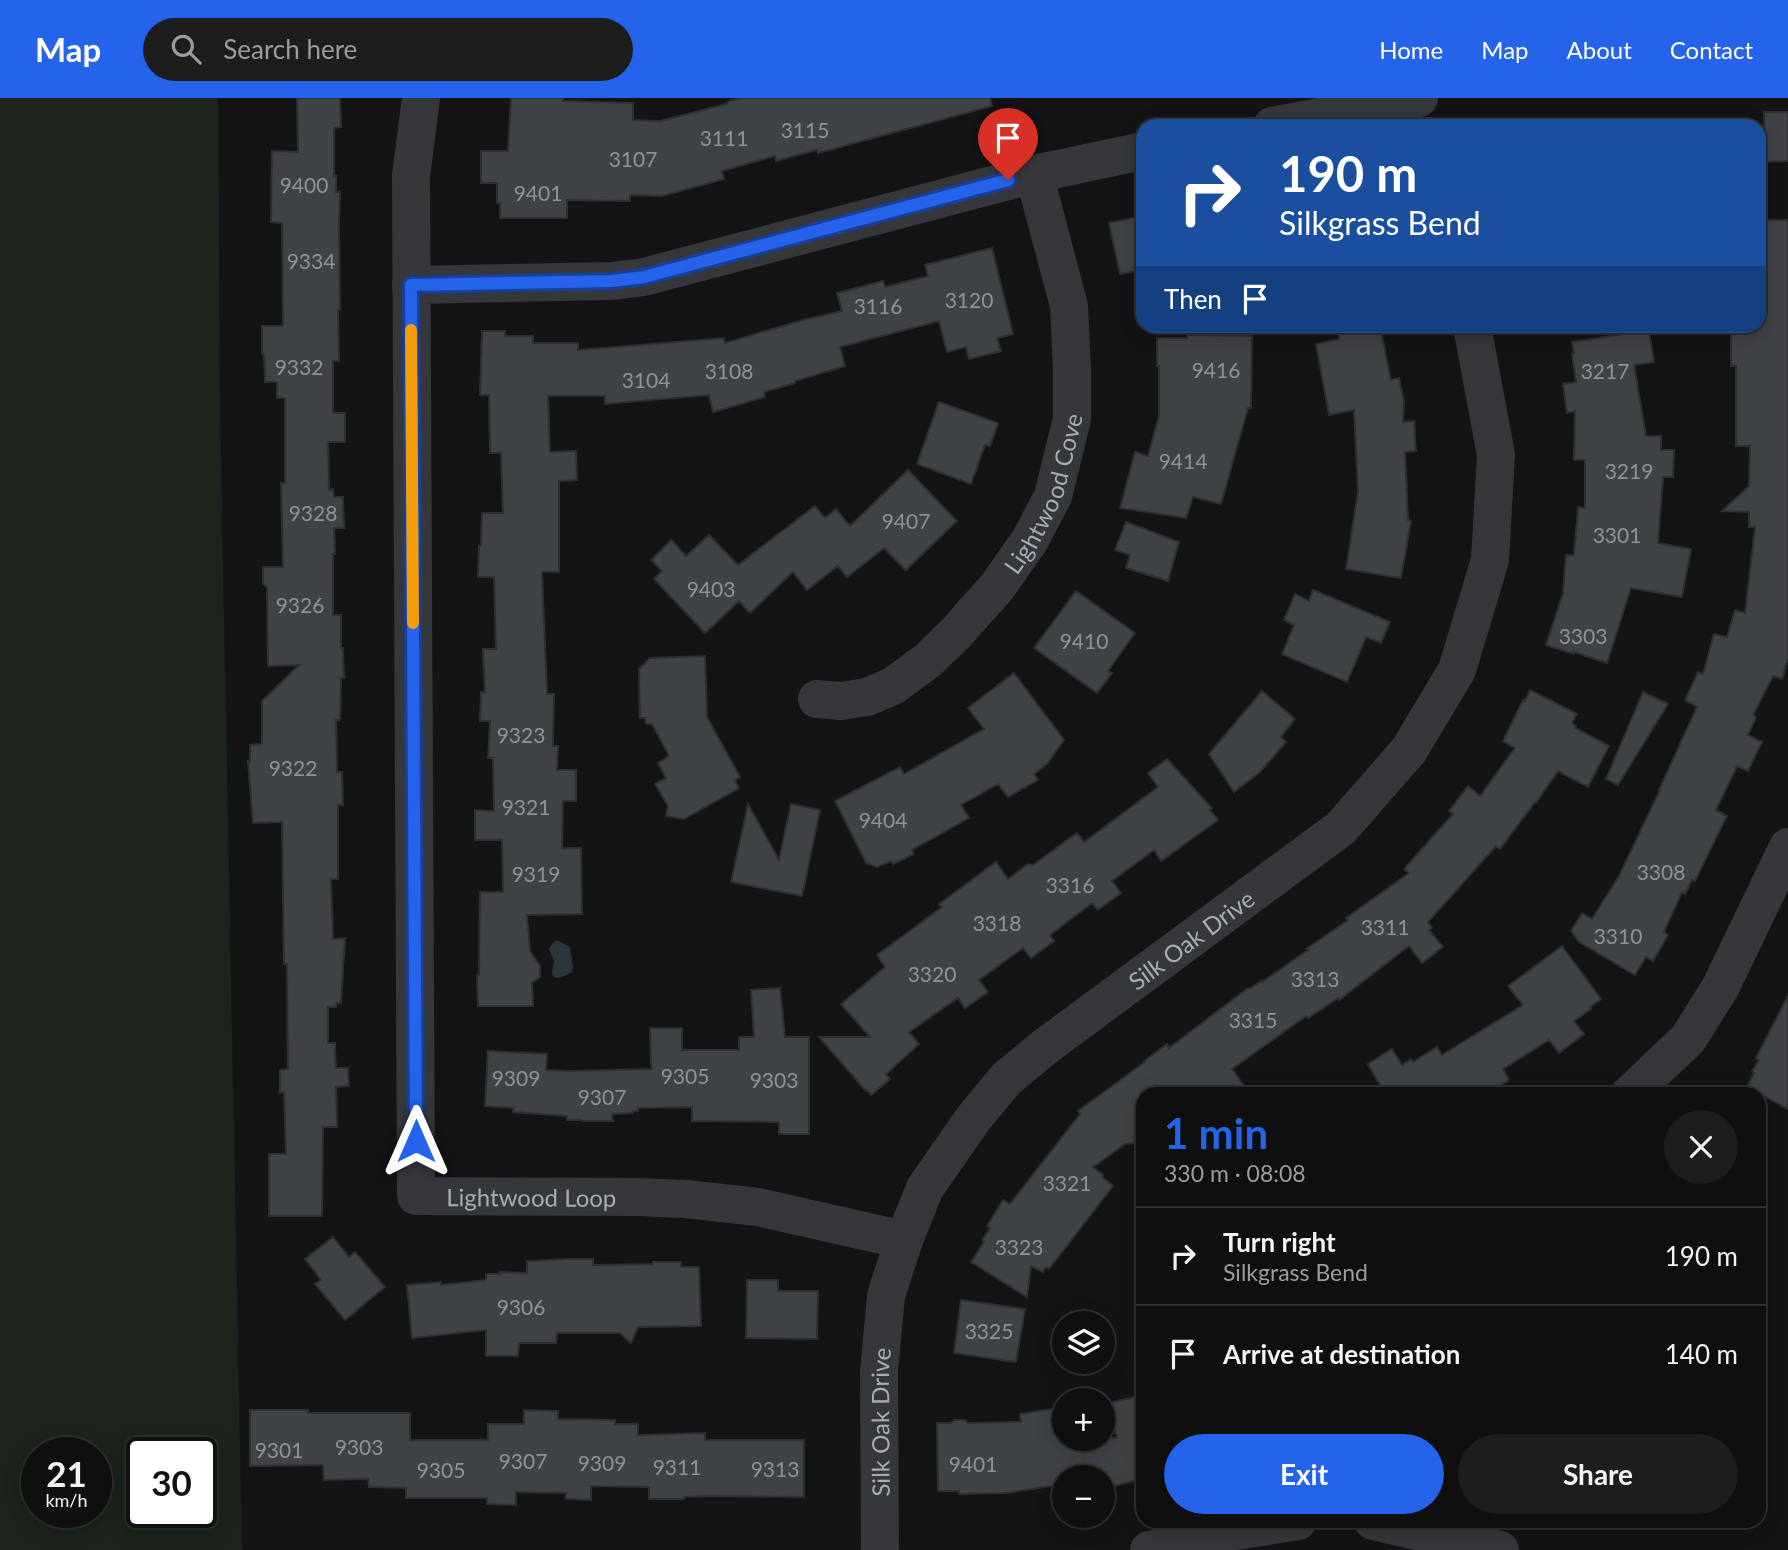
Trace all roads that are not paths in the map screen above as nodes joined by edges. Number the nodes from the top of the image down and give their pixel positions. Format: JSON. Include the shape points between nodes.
{"nodes":[{"id":1,"x":421,"y":98,"type":"edge"},
{"id":2,"x":1419,"y":98,"type":"edge"},
{"id":3,"x":1431,"y":98,"type":"edge"},
{"id":4,"x":1309,"y":119,"type":"edge"},
{"id":5,"x":1435,"y":119,"type":"edge"},
{"id":6,"x":1136,"y":152,"type":"edge"},
{"id":7,"x":1034,"y":174,"type":"junction"},
{"id":8,"x":411,"y":285,"type":"junction"},
{"id":9,"x":1473,"y":333,"type":"edge"},
{"id":10,"x":817,"y":699,"type":"dead end"},
{"id":11,"x":1788,"y":848,"type":"edge"},
{"id":12,"x":1637,"y":1087,"type":"edge"},
{"id":13,"x":904,"y":1240,"type":"junction"},
{"id":14,"x":1254,"y":1528,"type":"edge"},
{"id":15,"x":1404,"y":1528,"type":"edge"},
{"id":16,"x":880,"y":1550,"type":"edge"},
{"id":17,"x":1149,"y":1550,"type":"edge"},
{"id":18,"x":1500,"y":1550,"type":"edge"}],
"edges":[{"from":1,"to":8,"type":"street","name":"Lightwood Loop","via":[[411,176]]},
{"from":2,"to":4,"type":"street"},
{"from":3,"to":5,"type":"street"},
{"from":6,"to":7,"type":"street"},
{"from":7,"to":8,"type":"street","via":[[644,277]]},
{"from":7,"to":10,"type":"street","name":"Lightwood Cove","via":[[1069,306],[1072,419],[1053,496],[997,587],[927,661],[893,686],[867,697]]},
{"from":8,"to":13,"type":"street","name":"Lightwood Loop","via":[[416,1196],[686,1199],[758,1208]]},
{"from":9,"to":13,"type":"street","name":"Silk Oak Drive","via":[[1496,455],[1490,560],[1457,670],[1409,750],[1341,828],[1006,1079],[925,1188]]},
{"from":11,"to":12,"type":"street","via":[[1720,988],[1688,1039]]},
{"from":13,"to":16,"type":"street","name":"Silk Oak Drive","via":[[886,1296],[879,1371]]},
{"from":14,"to":17,"type":"street"},
{"from":15,"to":18,"type":"street"}]}
